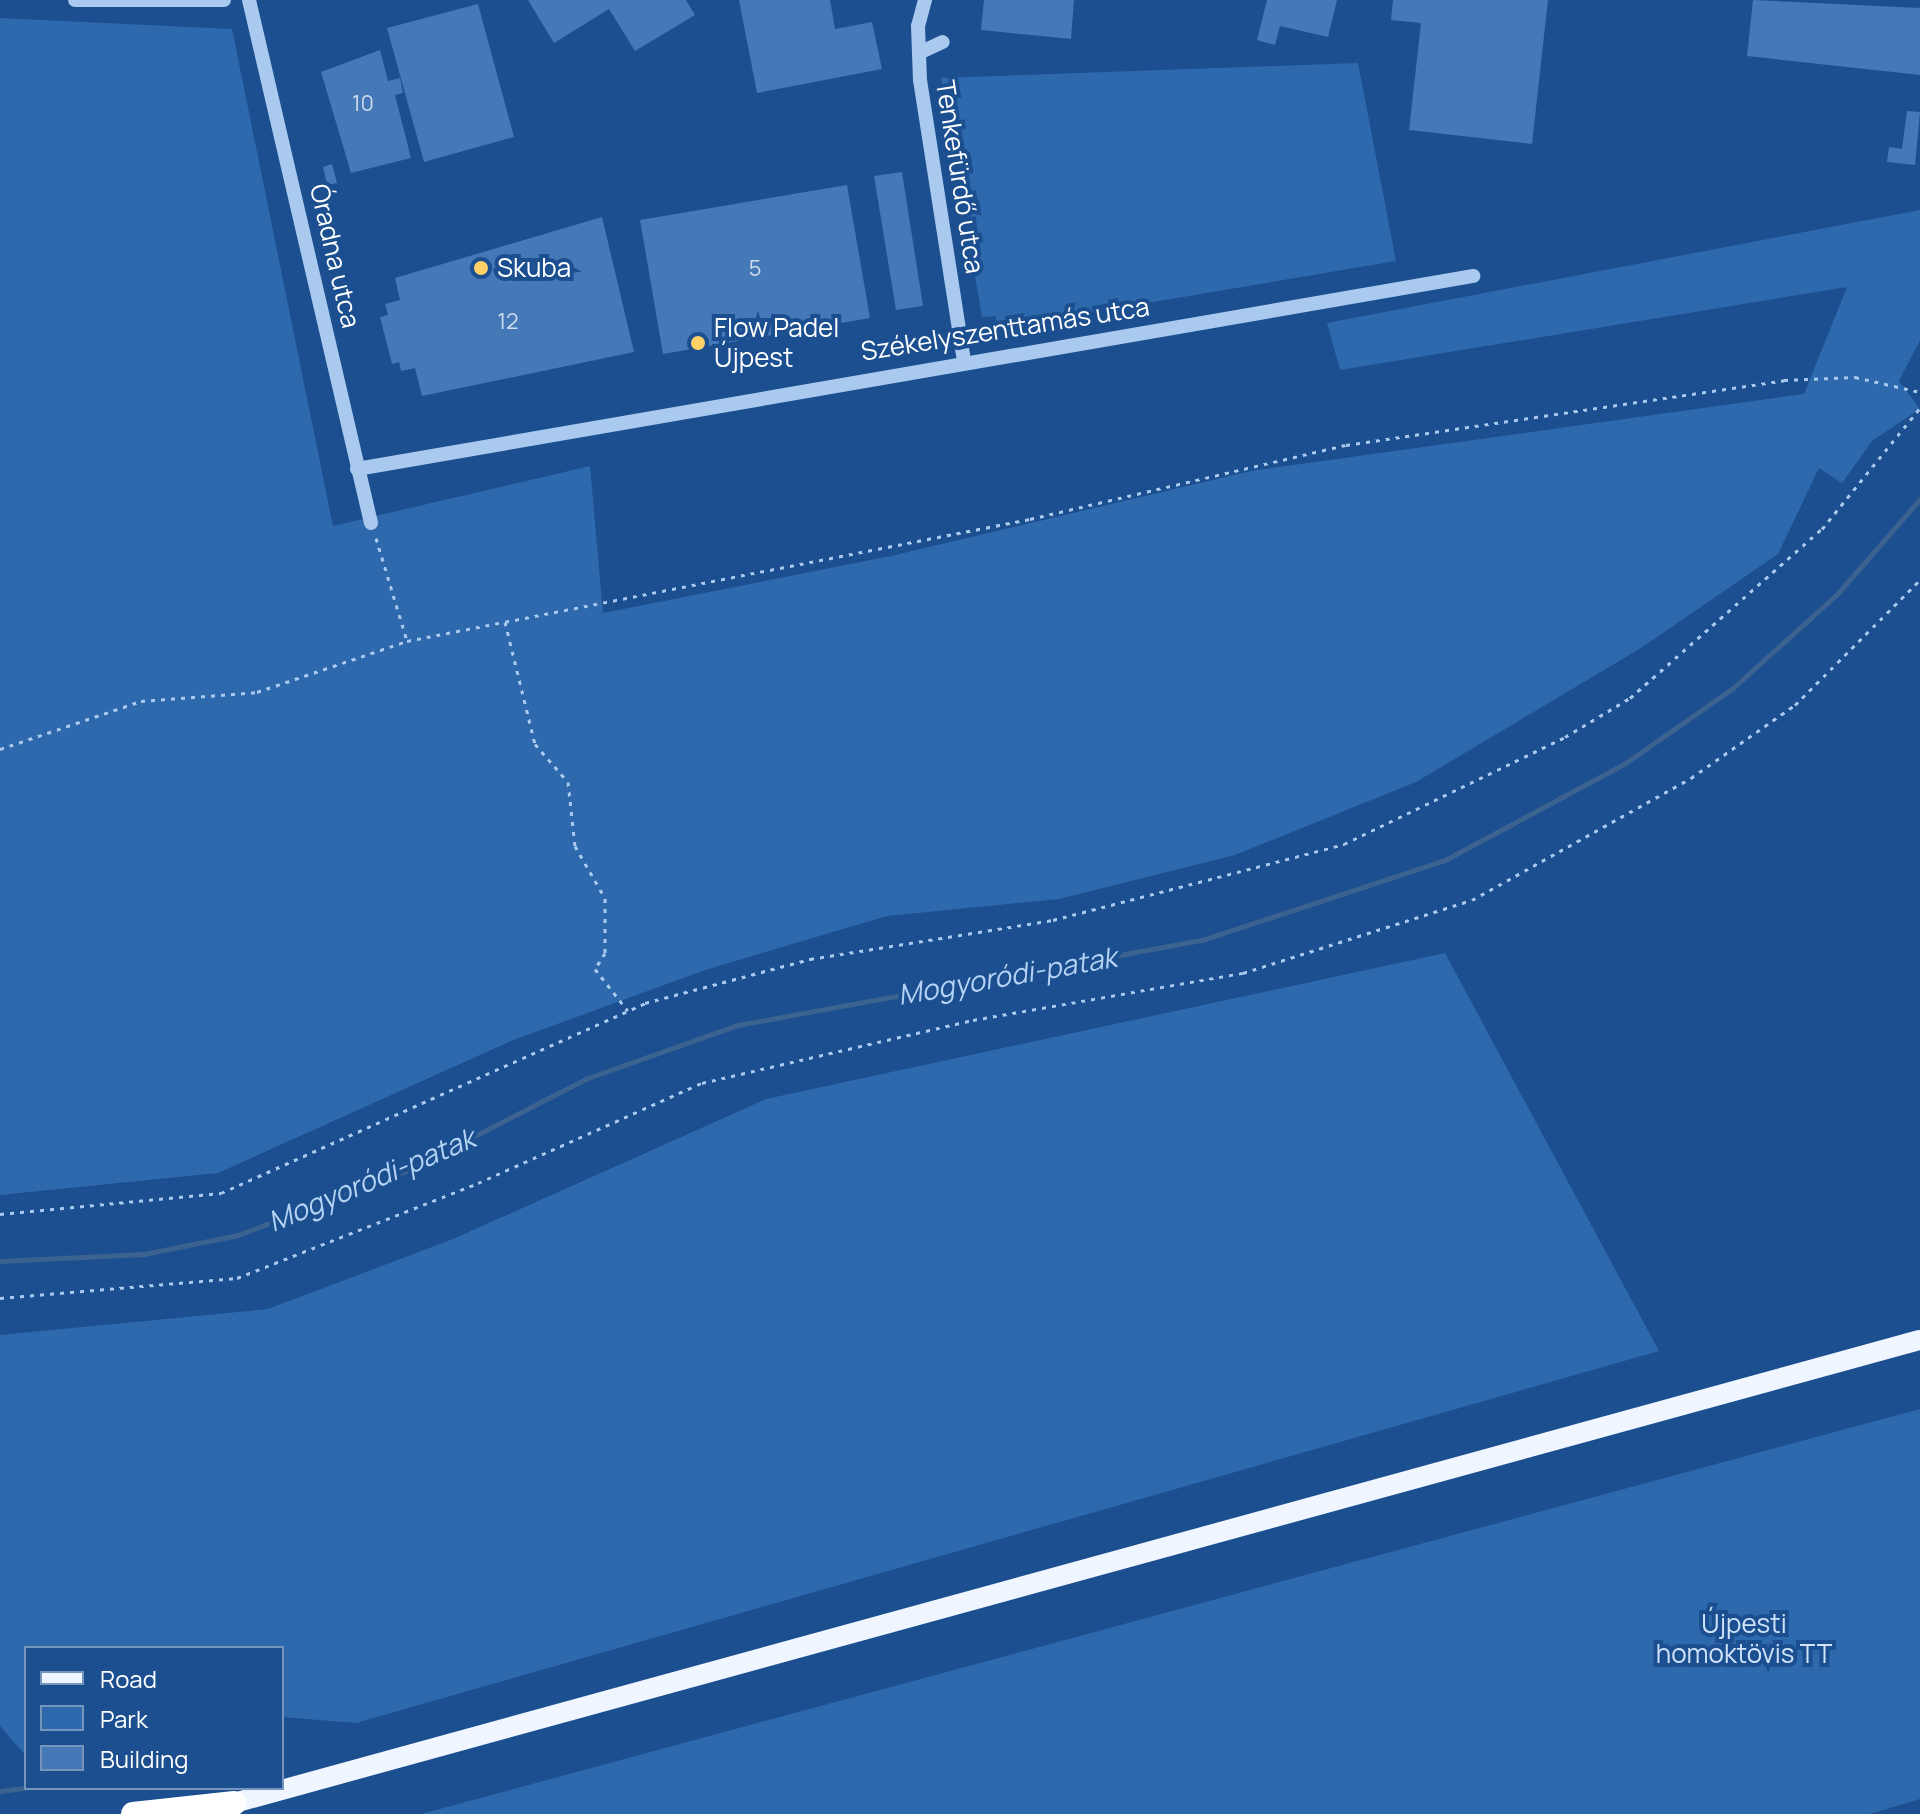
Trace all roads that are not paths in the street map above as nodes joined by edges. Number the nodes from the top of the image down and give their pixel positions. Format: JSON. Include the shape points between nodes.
{"nodes":[{"id":1,"x":75,"y":0,"type":"edge"},
{"id":2,"x":224,"y":0,"type":"edge"},
{"id":3,"x":249,"y":0,"type":"edge"},
{"id":4,"x":925,"y":0,"type":"edge"},
{"id":5,"x":943,"y":42,"type":"dead end"},
{"id":6,"x":919,"y":53,"type":"junction"},
{"id":7,"x":1473,"y":276,"type":"dead end"},
{"id":8,"x":964,"y":361,"type":"junction"},
{"id":9,"x":357,"y":469,"type":"junction"},
{"id":10,"x":371,"y":523,"type":"road end"},
{"id":11,"x":1920,"y":1340,"type":"edge"},
{"id":12,"x":284,"y":1789,"type":"edge"},
{"id":13,"x":281,"y":1790,"type":"edge"},
{"id":14,"x":234,"y":1803,"type":"junction"},
{"id":15,"x":133,"y":1814,"type":"edge"},
{"id":16,"x":194,"y":1814,"type":"edge"},
{"id":17,"x":209,"y":1814,"type":"edge"}],
"edges":[{"from":1,"to":2,"type":"street"},
{"from":3,"to":9,"type":"street","name":"Óradna utca"},
{"from":4,"to":6,"type":"street","name":"Tenkefürdő utca"},
{"from":5,"to":6,"type":"street"},
{"from":6,"to":8,"type":"street","name":"Tenkefürdő utca"},
{"from":7,"to":8,"type":"street","name":"Székelyszenttamás utca"},
{"from":8,"to":9,"type":"street","name":"Székelyszenttamás utca"},
{"from":9,"to":10,"type":"street","name":"Óradna utca"},
{"from":11,"to":12,"type":"main road"},
{"from":13,"to":14,"type":"main road"},
{"from":14,"to":15,"type":"highway"},
{"from":14,"to":16,"type":"highway"},
{"from":14,"to":17,"type":"highway"}]}
